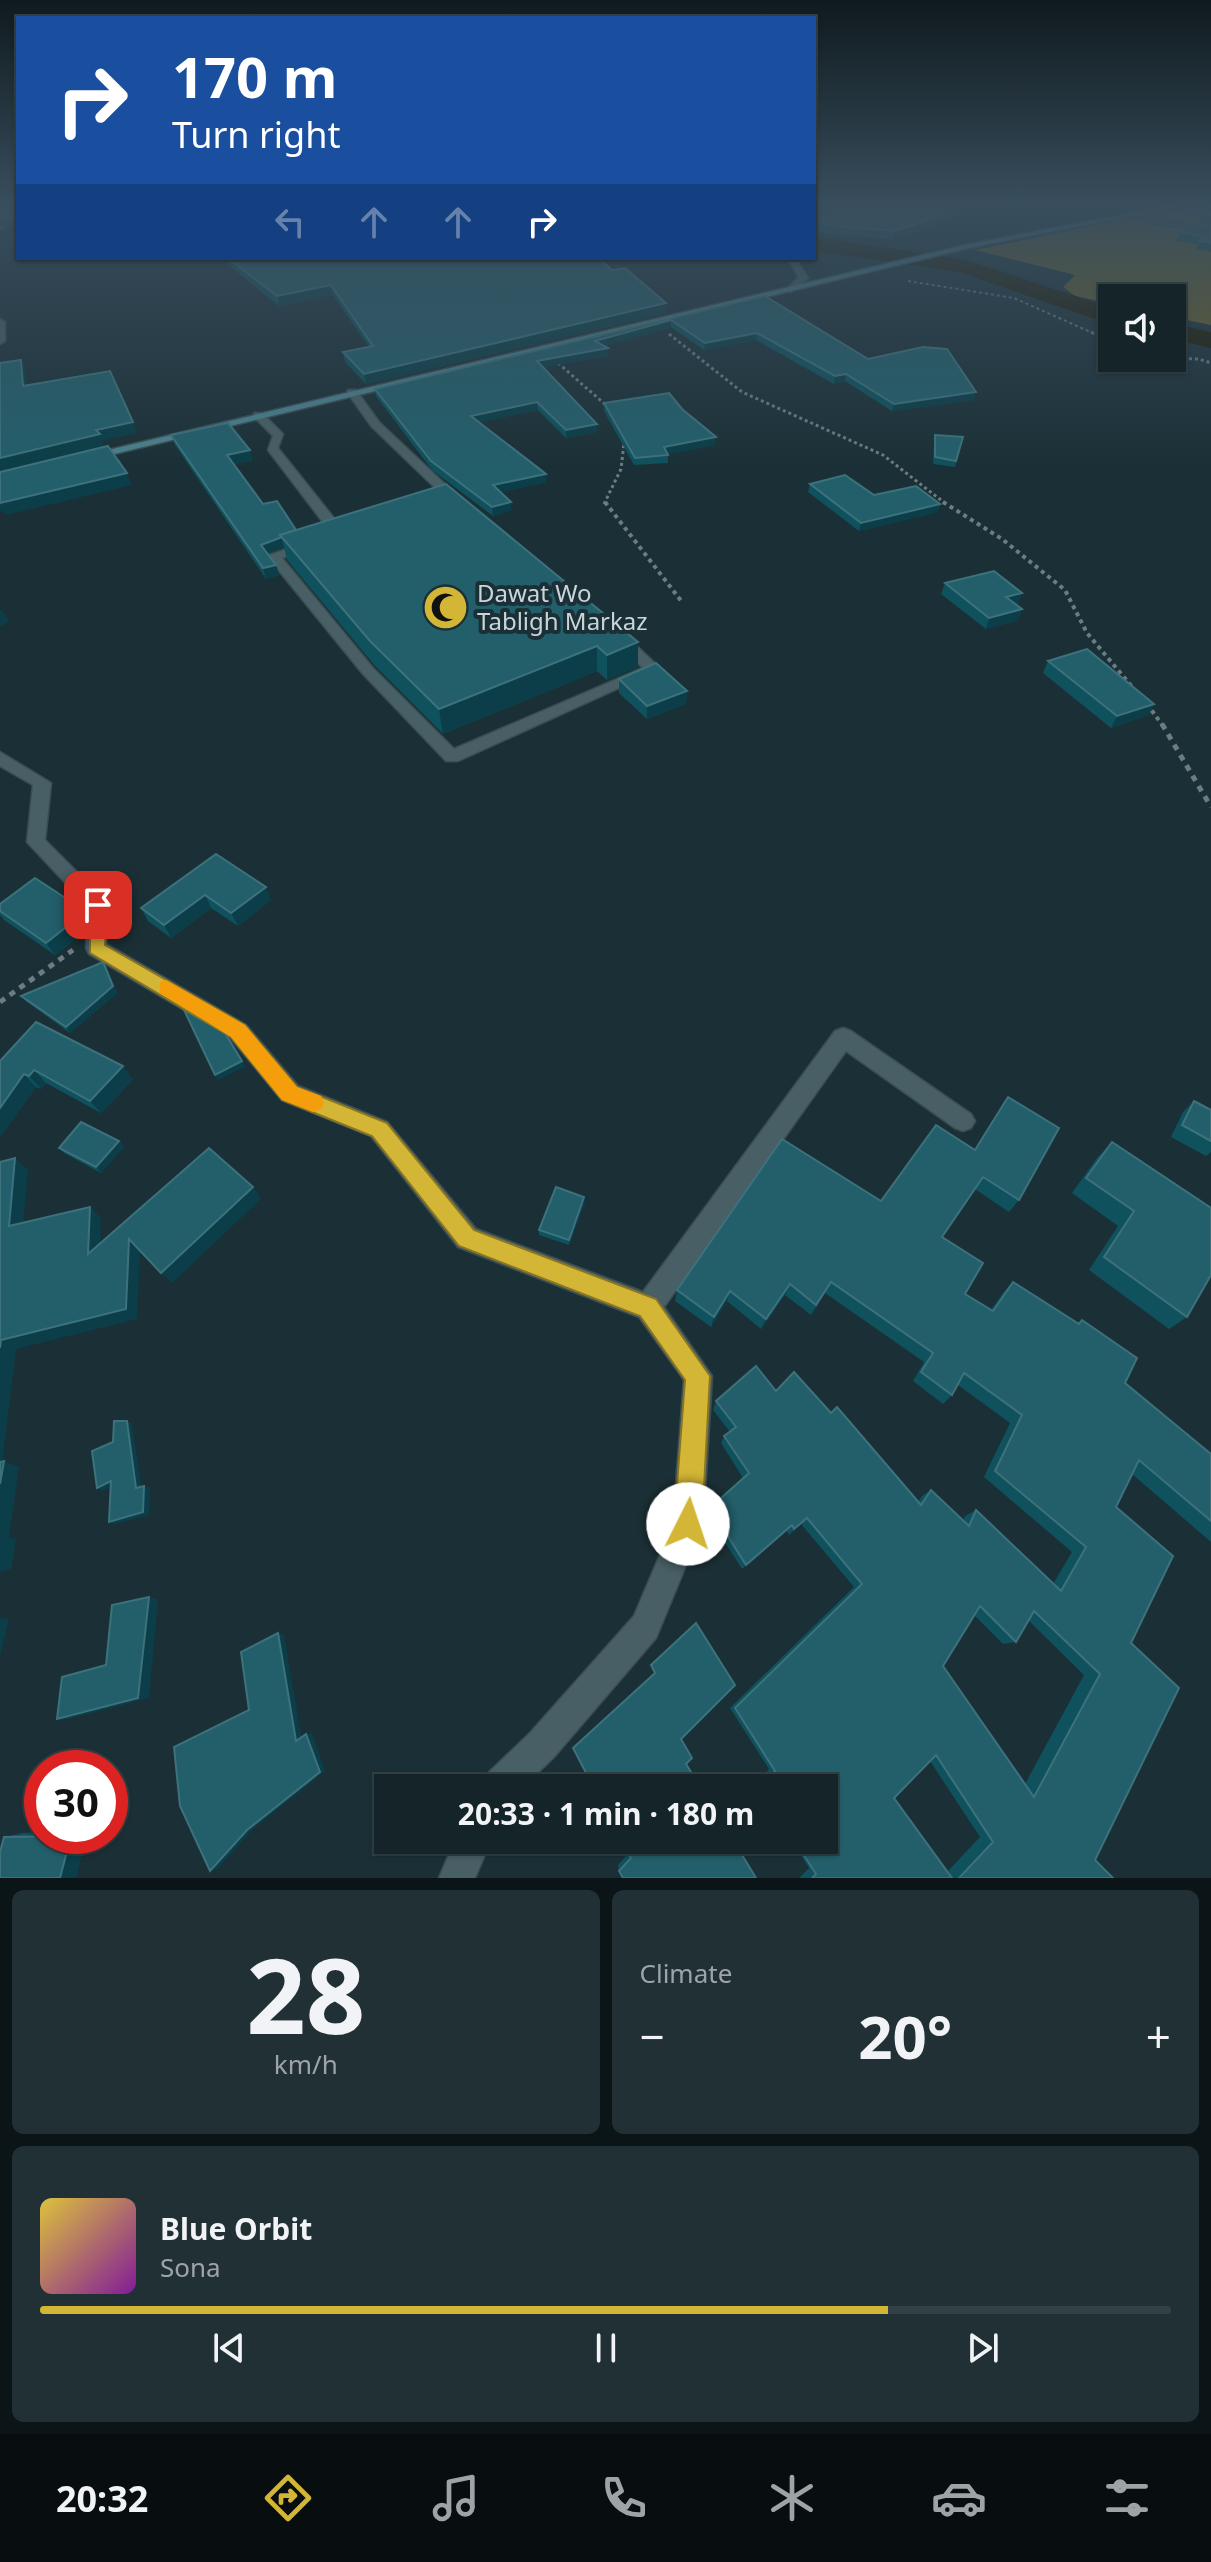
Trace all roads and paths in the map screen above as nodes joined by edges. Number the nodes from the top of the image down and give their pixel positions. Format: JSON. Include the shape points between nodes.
{"nodes":[{"id":1,"x":784,"y":291,"type":"edge"},
{"id":2,"x":967,"y":291,"type":"edge"},
{"id":3,"x":648,"y":321,"type":"junction"},
{"id":4,"x":0,"y":322,"type":"edge"},
{"id":5,"x":1098,"y":336,"type":"edge"},
{"id":6,"x":0,"y":341,"type":"edge"},
{"id":7,"x":538,"y":346,"type":"junction"},
{"id":8,"x":1186,"y":359,"type":"edge"},
{"id":9,"x":1211,"y":363,"type":"edge"},
{"id":10,"x":352,"y":392,"type":"junction"},
{"id":11,"x":258,"y":415,"type":"junction"},
{"id":12,"x":615,"y":416,"type":"edge"},
{"id":13,"x":624,"y":439,"type":"edge"},
{"id":14,"x":72,"y":460,"type":"edge"},
{"id":15,"x":476,"y":515,"type":"edge"},
{"id":16,"x":682,"y":602,"type":"dead end"},
{"id":17,"x":610,"y":628,"type":"edge"},
{"id":18,"x":0,"y":758,"type":"edge"},
{"id":19,"x":1211,"y":807,"type":"edge"},
{"id":20,"x":96,"y":934,"type":"junction"},
{"id":21,"x":0,"y":1002,"type":"edge"},
{"id":22,"x":963,"y":1121,"type":"dead end"},
{"id":23,"x":648,"y":1307,"type":"junction"},
{"id":24,"x":512,"y":1774,"type":"edge"},
{"id":25,"x":467,"y":1854,"type":"edge"},
{"id":26,"x":457,"y":1878,"type":"edge"}],
"edges":[{"from":1,"to":3,"type":"main road"},
{"from":2,"to":5,"type":"path","via":[[1014,298]]},
{"from":3,"to":7,"type":"main road"},
{"from":3,"to":19,"type":"path","via":[[742,392],[883,455],[1065,590],[1087,633],[1170,731],[1194,784]]},
{"from":4,"to":6,"type":"street"},
{"from":7,"to":10,"type":"main road"},
{"from":7,"to":12,"type":"path"},
{"from":8,"to":9,"type":"path"},
{"from":10,"to":11,"type":"main road"},
{"from":10,"to":15,"type":"street","via":[[445,501]]},
{"from":11,"to":14,"type":"main road"},
{"from":11,"to":17,"type":"street","via":[[279,436],[272,448],[347,533],[274,556],[368,671],[452,757],[653,669]]},
{"from":13,"to":16,"type":"path","via":[[623,472],[604,505]]},
{"from":18,"to":20,"type":"street","via":[[42,783],[36,842],[98,905]]},
{"from":20,"to":21,"type":"path"},
{"from":20,"to":23,"type":"street","via":[[96,948],[238,1031],[290,1093],[379,1129],[467,1238]]},
{"from":22,"to":23,"type":"street","via":[[843,1037]]},
{"from":23,"to":24,"type":"street","via":[[698,1376],[688,1524],[645,1627]]},
{"from":25,"to":26,"type":"street"}]}
